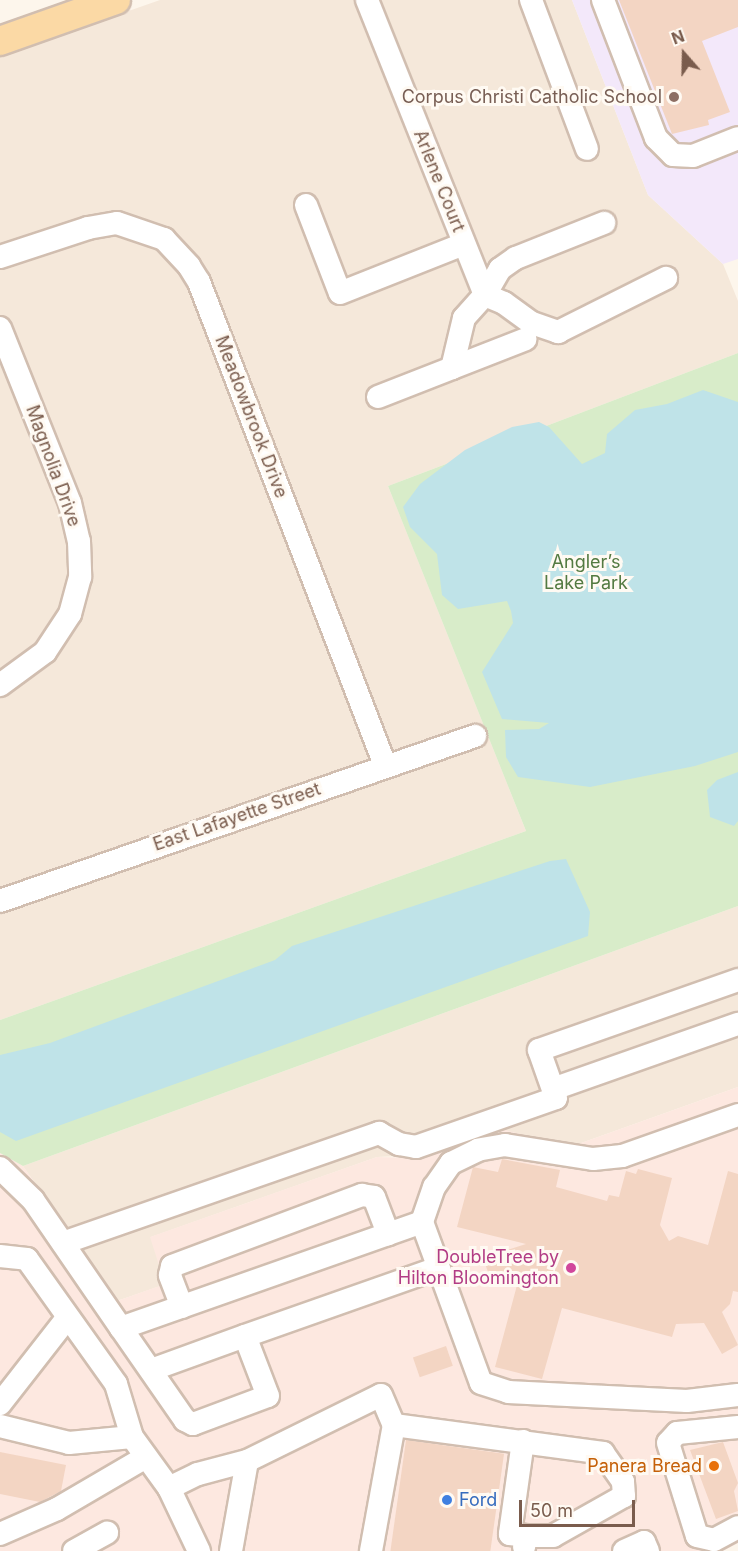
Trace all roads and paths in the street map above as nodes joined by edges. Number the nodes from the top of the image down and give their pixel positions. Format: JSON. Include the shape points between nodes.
{"nodes":[{"id":1,"x":116,"y":0,"type":"edge"},
{"id":2,"x":367,"y":0,"type":"edge"},
{"id":3,"x":531,"y":0,"type":"edge"},
{"id":4,"x":603,"y":0,"type":"edge"},
{"id":5,"x":0,"y":41,"type":"edge"},
{"id":6,"x":738,"y":138,"type":"edge"},
{"id":7,"x":587,"y":149,"type":"dead end"},
{"id":8,"x":306,"y":205,"type":"dead end"},
{"id":9,"x":604,"y":223,"type":"dead end"},
{"id":10,"x":464,"y":244,"type":"junction"},
{"id":11,"x":0,"y":257,"type":"edge"},
{"id":12,"x":666,"y":278,"type":"dead end"},
{"id":13,"x":485,"y":295,"type":"junction"},
{"id":14,"x":0,"y":327,"type":"edge"},
{"id":15,"x":526,"y":339,"type":"dead end"},
{"id":16,"x":452,"y":368,"type":"junction"},
{"id":17,"x":378,"y":397,"type":"dead end"},
{"id":18,"x":0,"y":685,"type":"edge"},
{"id":19,"x":475,"y":736,"type":"dead end"},
{"id":20,"x":385,"y":765,"type":"junction"},
{"id":21,"x":0,"y":901,"type":"edge"},
{"id":22,"x":738,"y":980,"type":"edge"},
{"id":23,"x":738,"y":1024,"type":"edge"},
{"id":24,"x":553,"y":1089,"type":"junction"},
{"id":25,"x":738,"y":1115,"type":"edge"},
{"id":26,"x":0,"y":1168,"type":"edge"},
{"id":27,"x":422,"y":1222,"type":"junction"},
{"id":28,"x":388,"y":1234,"type":"junction"},
{"id":29,"x":63,"y":1243,"type":"junction"},
{"id":30,"x":0,"y":1256,"type":"edge"},
{"id":31,"x":438,"y":1268,"type":"junction"},
{"id":32,"x":182,"y":1307,"type":"junction"},
{"id":33,"x":68,"y":1317,"type":"junction"},
{"id":34,"x":121,"y":1328,"type":"junction"},
{"id":35,"x":245,"y":1336,"type":"junction"},
{"id":36,"x":151,"y":1370,"type":"junction"},
{"id":37,"x":738,"y":1395,"type":"edge"},
{"id":38,"x":0,"y":1404,"type":"edge"},
{"id":39,"x":394,"y":1425,"type":"junction"},
{"id":40,"x":0,"y":1426,"type":"edge"},
{"id":41,"x":738,"y":1427,"type":"edge"},
{"id":42,"x":132,"y":1437,"type":"junction"},
{"id":43,"x":523,"y":1442,"type":"junction"},
{"id":44,"x":146,"y":1457,"type":"junction"},
{"id":45,"x":247,"y":1461,"type":"junction"},
{"id":46,"x":169,"y":1488,"type":"junction"},
{"id":47,"x":738,"y":1527,"type":"edge"},
{"id":48,"x":107,"y":1533,"type":"dead end"},
{"id":49,"x":0,"y":1534,"type":"edge"},
{"id":50,"x":525,"y":1543,"type":"edge"},
{"id":51,"x":74,"y":1551,"type":"edge"},
{"id":52,"x":199,"y":1551,"type":"edge"},
{"id":53,"x":231,"y":1551,"type":"edge"},
{"id":54,"x":371,"y":1551,"type":"edge"},
{"id":55,"x":624,"y":1551,"type":"edge"},
{"id":56,"x":648,"y":1551,"type":"edge"}],
"edges":[{"from":1,"to":5,"type":"main road"},
{"from":2,"to":10,"type":"street","name":"Arlene Court"},
{"from":3,"to":7,"type":"street"},
{"from":4,"to":6,"type":"street","via":[[656,138],[673,155],[693,156]]},
{"from":8,"to":10,"type":"street","via":[[340,293]]},
{"from":9,"to":13,"type":"street","via":[[516,258],[500,269]]},
{"from":10,"to":13,"type":"street","name":"Arlene Court"},
{"from":11,"to":20,"type":"street","name":"Meadowbrook Drive","via":[[88,228],[117,223],[164,239],[189,266],[199,282]]},
{"from":12,"to":13,"type":"street","via":[[558,332],[532,323]]},
{"from":13,"to":16,"type":"street","via":[[464,318]]},
{"from":14,"to":18,"type":"street","name":"Magnolia Drive","via":[[70,503],[80,541],[80,578],[70,614],[45,652]]},
{"from":15,"to":16,"type":"street"},
{"from":16,"to":17,"type":"street"},
{"from":19,"to":20,"type":"street","name":"East Lafayette Street"},
{"from":20,"to":21,"type":"street","name":"East Lafayette Street"},
{"from":22,"to":24,"type":"street","via":[[539,1050]]},
{"from":23,"to":24,"type":"street"},
{"from":24,"to":29,"type":"street","via":[[556,1098],[416,1147],[399,1144],[379,1132]]},
{"from":25,"to":27,"type":"street","via":[[622,1156],[593,1159],[505,1145],[478,1150],[451,1163],[434,1187]]},
{"from":26,"to":29,"type":"street","via":[[33,1200]]},
{"from":27,"to":28,"type":"street"},
{"from":27,"to":31,"type":"street"},
{"from":28,"to":32,"type":"street"},
{"from":28,"to":32,"type":"street","via":[[374,1197],[362,1195],[172,1266],[170,1275]]},
{"from":29,"to":34,"type":"street"},
{"from":30,"to":33,"type":"street","via":[[27,1259]]},
{"from":31,"to":35,"type":"street"},
{"from":31,"to":37,"type":"street","via":[[481,1383],[508,1392],[687,1401]]},
{"from":32,"to":34,"type":"street"},
{"from":33,"to":38,"type":"street"},
{"from":33,"to":42,"type":"street","via":[[116,1384]]},
{"from":34,"to":36,"type":"street"},
{"from":35,"to":36,"type":"street"},
{"from":35,"to":36,"type":"street","via":[[268,1396],[193,1424],[185,1420]]},
{"from":39,"to":43,"type":"street"},
{"from":39,"to":45,"type":"street","via":[[381,1395]]},
{"from":39,"to":54,"type":"street"},
{"from":40,"to":42,"type":"street","via":[[69,1443]]},
{"from":41,"to":47,"type":"street","via":[[677,1433],[668,1443],[697,1536],[714,1540]]},
{"from":42,"to":44,"type":"street"},
{"from":43,"to":50,"type":"street","via":[[510,1534]]},
{"from":43,"to":50,"type":"street","via":[[603,1452],[622,1482],[624,1496],[553,1536]]},
{"from":44,"to":46,"type":"street"},
{"from":44,"to":49,"type":"street","via":[[57,1509]]},
{"from":45,"to":46,"type":"street","via":[[198,1474]]},
{"from":45,"to":53,"type":"street"},
{"from":46,"to":52,"type":"street"},
{"from":48,"to":51,"type":"street"},
{"from":55,"to":56,"type":"street","via":[[644,1542]]}]}
